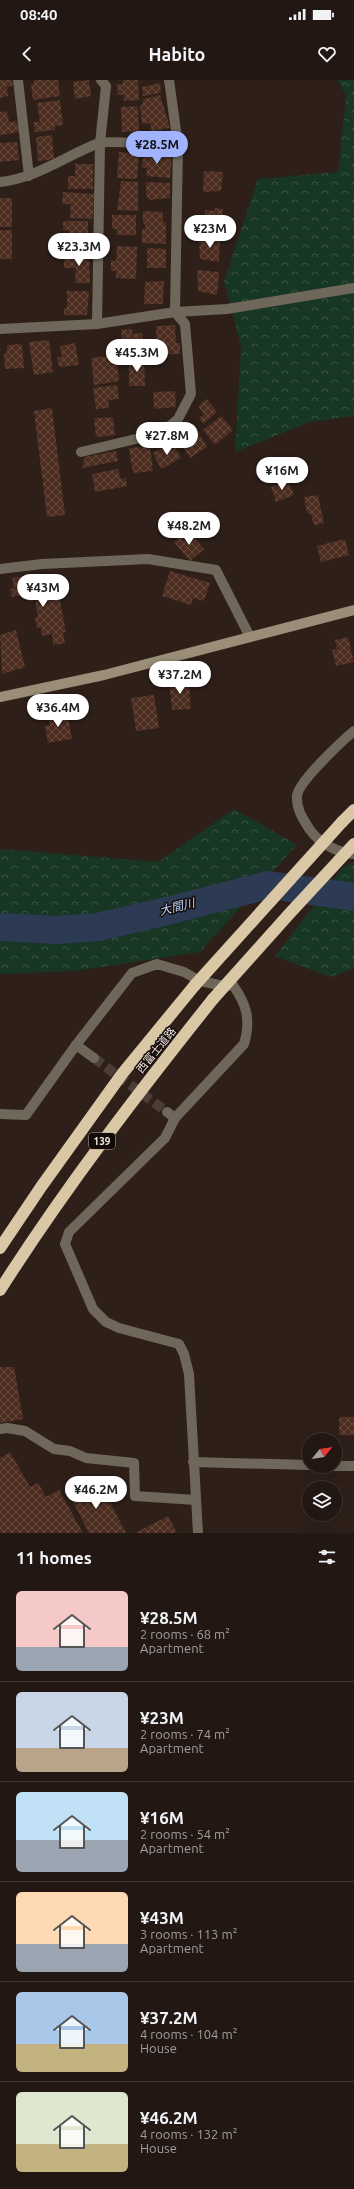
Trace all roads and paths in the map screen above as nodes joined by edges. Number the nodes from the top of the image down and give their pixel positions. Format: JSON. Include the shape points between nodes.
{"nodes":[{"id":1,"x":18,"y":80,"type":"edge"},
{"id":2,"x":101,"y":80,"type":"edge"},
{"id":3,"x":169,"y":80,"type":"edge"},
{"id":4,"x":100,"y":143,"type":"junction"},
{"id":5,"x":178,"y":145,"type":"junction"},
{"id":6,"x":28,"y":176,"type":"junction"},
{"id":7,"x":0,"y":182,"type":"edge"},
{"id":8,"x":354,"y":288,"type":"edge"},
{"id":9,"x":175,"y":312,"type":"junction"},
{"id":10,"x":97,"y":324,"type":"junction"},
{"id":11,"x":0,"y":329,"type":"edge"},
{"id":12,"x":82,"y":452,"type":"dead end"},
{"id":13,"x":0,"y":569,"type":"edge"},
{"id":14,"x":354,"y":610,"type":"edge"},
{"id":15,"x":250,"y":637,"type":"junction"},
{"id":16,"x":0,"y":698,"type":"edge"},
{"id":17,"x":354,"y":731,"type":"edge"},
{"id":18,"x":354,"y":810,"type":"edge"},
{"id":19,"x":354,"y":844,"type":"edge"},
{"id":20,"x":354,"y":854,"type":"edge"},
{"id":21,"x":76,"y":1045,"type":"junction"},
{"id":22,"x":94,"y":1058,"type":"tunnel mouth"},
{"id":23,"x":0,"y":1114,"type":"edge"},
{"id":24,"x":0,"y":1248,"type":"edge"},
{"id":25,"x":0,"y":1290,"type":"edge"},
{"id":26,"x":0,"y":1429,"type":"edge"},
{"id":27,"x":193,"y":1462,"type":"junction"},
{"id":28,"x":302,"y":1465,"type":"edge"},
{"id":29,"x":342,"y":1466,"type":"edge"},
{"id":30,"x":354,"y":1466,"type":"edge"},
{"id":31,"x":196,"y":1500,"type":"junction"},
{"id":32,"x":198,"y":1533,"type":"edge"}],
"edges":[{"from":1,"to":6,"type":"street"},
{"from":2,"to":4,"type":"street","via":[[106,86]]},
{"from":3,"to":5,"type":"street"},
{"from":4,"to":5,"type":"street"},
{"from":4,"to":6,"type":"street"},
{"from":4,"to":10,"type":"street"},
{"from":5,"to":9,"type":"street"},
{"from":6,"to":7,"type":"street"},
{"from":8,"to":9,"type":"street","via":[[227,309]]},
{"from":9,"to":10,"type":"street"},
{"from":9,"to":12,"type":"street","via":[[185,324],[191,394],[178,419],[161,433]]},
{"from":10,"to":11,"type":"street"},
{"from":13,"to":15,"type":"street","via":[[42,564],[148,559],[216,570]]},
{"from":14,"to":15,"type":"street"},
{"from":15,"to":16,"type":"street","via":[[104,675]]},
{"from":17,"to":20,"type":"street","via":[[306,779],[297,794],[300,814],[316,838],[344,853]]},
{"from":18,"to":24,"type":"highway","name":"西富士道路","number":"139","bridge":true,"via":[[195,985],[122,1074]]},
{"from":19,"to":25,"type":"highway","name":"西富士道路","number":"139","bridge":true,"via":[[213,999],[121,1114],[30,1242]]},
{"from":21,"to":22,"type":"street"},
{"from":21,"to":23,"type":"street","via":[[26,1115]]},
{"from":21,"to":27,"type":"street","via":[[132,973],[157,964],[184,972],[200,981],[224,986],[233,985],[244,1001],[248,1029],[244,1044],[171,1115],[165,1138],[68,1232],[65,1244],[93,1309],[106,1322],[179,1344],[189,1374]]},
{"from":26,"to":31,"type":"street","via":[[25,1431],[54,1450],[70,1451],[86,1458],[134,1463],[135,1496]]},
{"from":27,"to":28,"type":"street"},
{"from":27,"to":31,"type":"street"},
{"from":29,"to":30,"type":"street"},
{"from":31,"to":32,"type":"street"}]}
